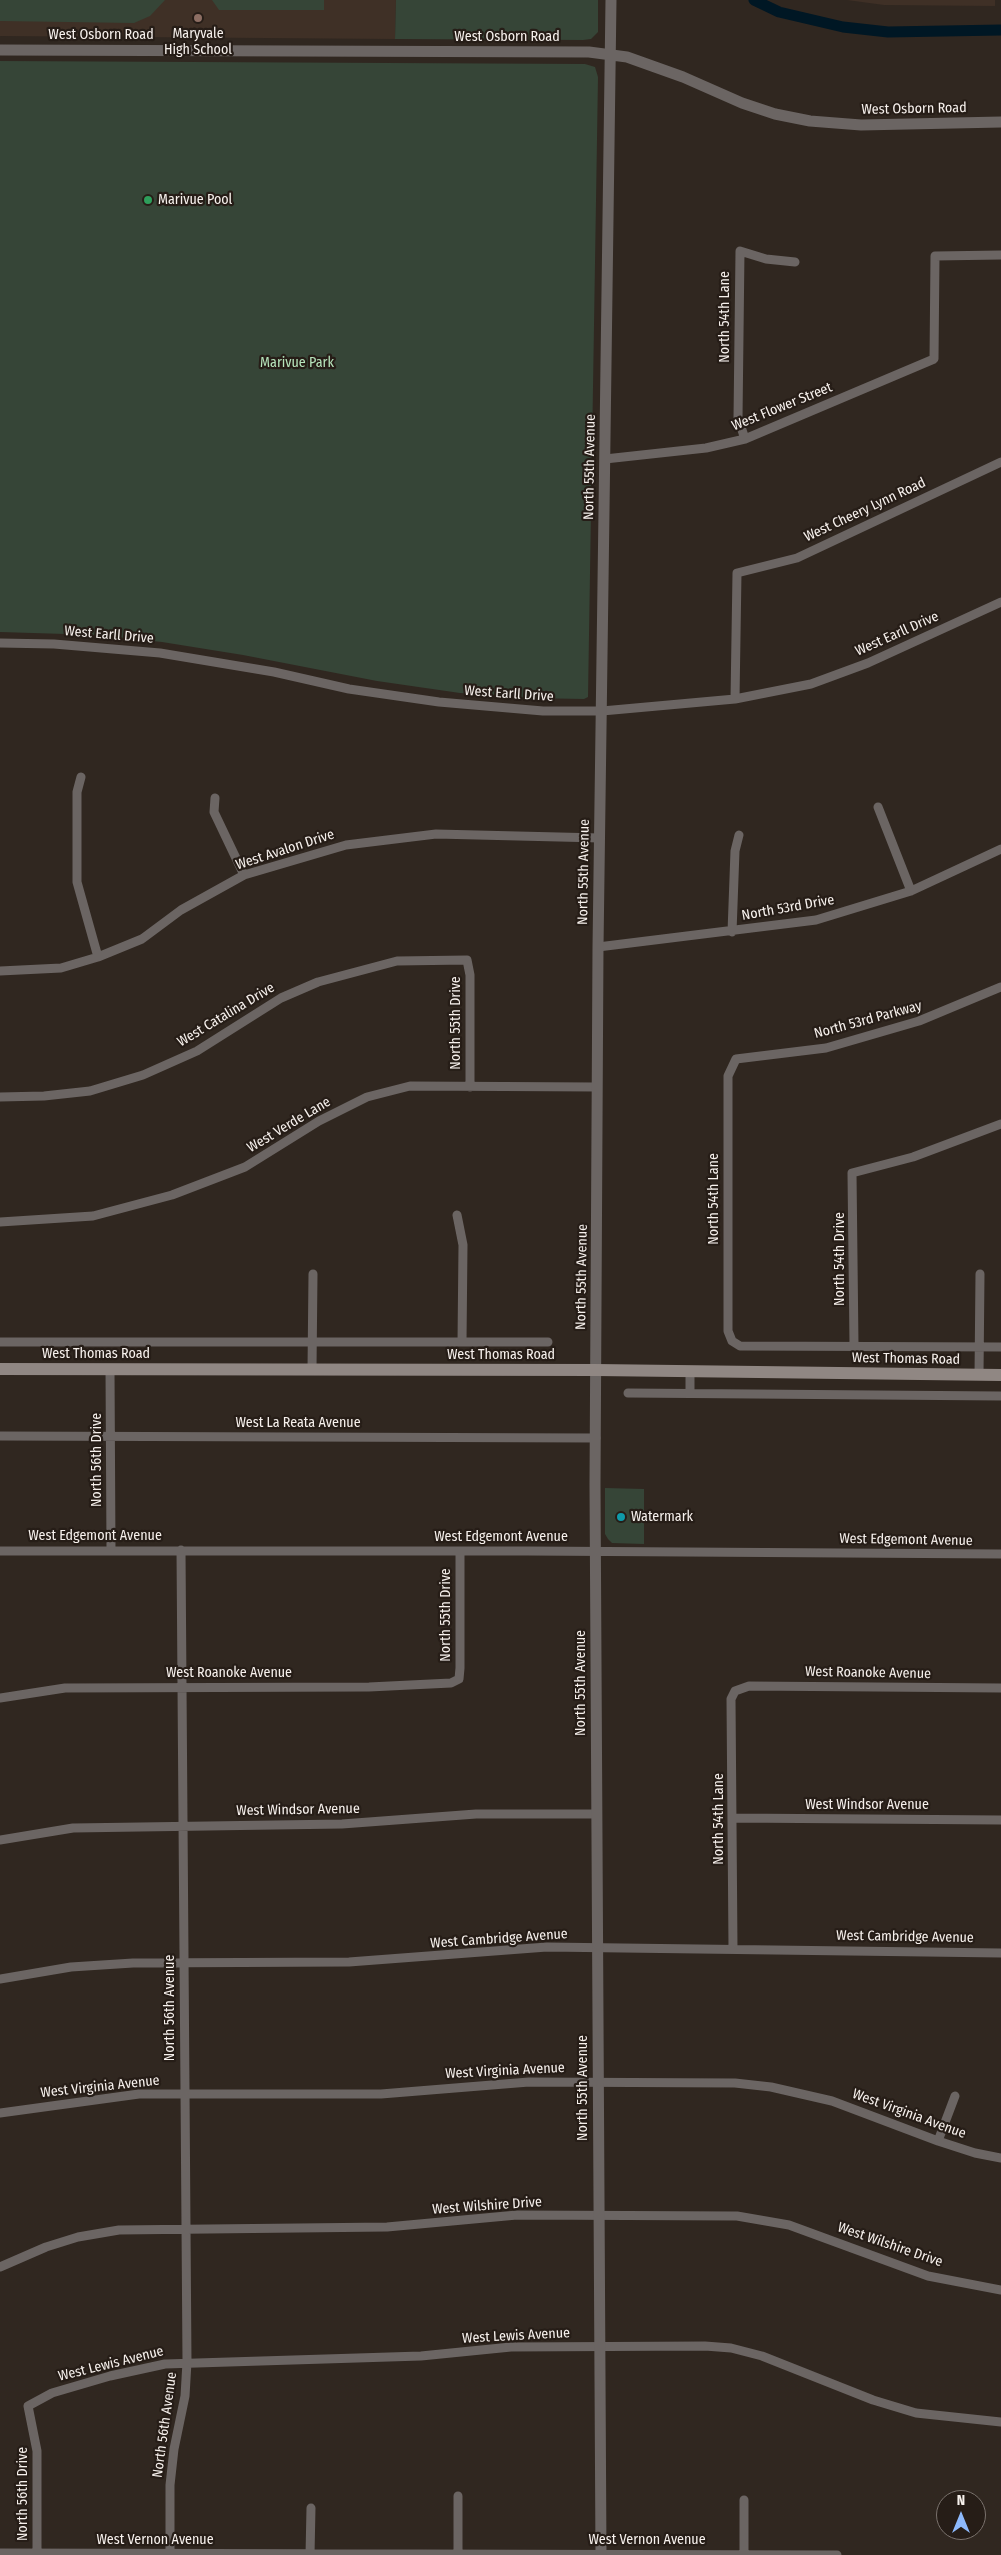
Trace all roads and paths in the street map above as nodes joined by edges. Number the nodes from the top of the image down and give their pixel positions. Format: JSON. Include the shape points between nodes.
{"nodes":[{"id":1,"x":611,"y":0,"type":"edge"},
{"id":2,"x":0,"y":50,"type":"edge"},
{"id":3,"x":611,"y":55,"type":"junction"},
{"id":4,"x":1001,"y":122,"type":"edge"},
{"id":5,"x":1001,"y":255,"type":"edge"},
{"id":6,"x":794,"y":262,"type":"dead end"},
{"id":7,"x":745,"y":439,"type":"junction"},
{"id":8,"x":605,"y":458,"type":"junction"},
{"id":9,"x":1001,"y":462,"type":"edge"},
{"id":10,"x":1001,"y":602,"type":"edge"},
{"id":11,"x":0,"y":643,"type":"edge"},
{"id":12,"x":735,"y":699,"type":"junction"},
{"id":13,"x":602,"y":711,"type":"junction"},
{"id":14,"x":82,"y":777,"type":"dead end"},
{"id":15,"x":215,"y":798,"type":"dead end"},
{"id":16,"x":878,"y":807,"type":"dead end"},
{"id":17,"x":739,"y":835,"type":"dead end"},
{"id":18,"x":600,"y":838,"type":"junction"},
{"id":19,"x":1001,"y":849,"type":"edge"},
{"id":20,"x":244,"y":875,"type":"junction"},
{"id":21,"x":911,"y":891,"type":"junction"},
{"id":22,"x":732,"y":932,"type":"junction"},
{"id":23,"x":598,"y":947,"type":"junction"},
{"id":24,"x":98,"y":958,"type":"junction"},
{"id":25,"x":467,"y":960,"type":"joint"},
{"id":26,"x":0,"y":971,"type":"edge"},
{"id":27,"x":1001,"y":987,"type":"edge"},
{"id":28,"x":736,"y":1059,"type":"joint"},
{"id":29,"x":470,"y":1087,"type":"junction"},
{"id":30,"x":597,"y":1087,"type":"junction"},
{"id":31,"x":0,"y":1097,"type":"edge"},
{"id":32,"x":1001,"y":1124,"type":"edge"},
{"id":33,"x":457,"y":1215,"type":"dead end"},
{"id":34,"x":0,"y":1222,"type":"edge"},
{"id":35,"x":313,"y":1274,"type":"dead end"},
{"id":36,"x":980,"y":1274,"type":"dead end"},
{"id":37,"x":732,"y":1340,"type":"joint"},
{"id":38,"x":0,"y":1342,"type":"edge"},
{"id":39,"x":312,"y":1342,"type":"junction"},
{"id":40,"x":462,"y":1342,"type":"junction"},
{"id":41,"x":548,"y":1342,"type":"dead end"},
{"id":42,"x":854,"y":1345,"type":"junction"},
{"id":43,"x":980,"y":1347,"type":"junction"},
{"id":44,"x":1001,"y":1347,"type":"edge"},
{"id":45,"x":0,"y":1369,"type":"edge"},
{"id":46,"x":110,"y":1369,"type":"junction"},
{"id":47,"x":312,"y":1369,"type":"junction"},
{"id":48,"x":596,"y":1370,"type":"junction"},
{"id":49,"x":690,"y":1371,"type":"junction"},
{"id":50,"x":979,"y":1375,"type":"junction"},
{"id":51,"x":1001,"y":1375,"type":"edge"},
{"id":52,"x":628,"y":1393,"type":"dead end"},
{"id":53,"x":690,"y":1393,"type":"junction"},
{"id":54,"x":1001,"y":1396,"type":"edge"},
{"id":55,"x":0,"y":1436,"type":"edge"},
{"id":56,"x":111,"y":1436,"type":"junction"},
{"id":57,"x":596,"y":1438,"type":"junction"},
{"id":58,"x":181,"y":1550,"type":"junction"},
{"id":59,"x":0,"y":1551,"type":"edge"},
{"id":60,"x":110,"y":1551,"type":"junction"},
{"id":61,"x":460,"y":1551,"type":"junction"},
{"id":62,"x":596,"y":1551,"type":"junction"},
{"id":63,"x":1001,"y":1554,"type":"edge"},
{"id":64,"x":459,"y":1680,"type":"joint"},
{"id":65,"x":182,"y":1686,"type":"junction"},
{"id":66,"x":1001,"y":1688,"type":"edge"},
{"id":67,"x":735,"y":1691,"type":"joint"},
{"id":68,"x":0,"y":1698,"type":"edge"},
{"id":69,"x":597,"y":1814,"type":"junction"},
{"id":70,"x":734,"y":1818,"type":"junction"},
{"id":71,"x":1001,"y":1820,"type":"edge"},
{"id":72,"x":183,"y":1825,"type":"junction"},
{"id":73,"x":0,"y":1840,"type":"edge"},
{"id":74,"x":596,"y":1947,"type":"junction"},
{"id":75,"x":734,"y":1948,"type":"junction"},
{"id":76,"x":1001,"y":1953,"type":"edge"},
{"id":77,"x":184,"y":1962,"type":"junction"},
{"id":78,"x":0,"y":1978,"type":"edge"},
{"id":79,"x":599,"y":2081,"type":"junction"},
{"id":80,"x":184,"y":2094,"type":"junction"},
{"id":81,"x":955,"y":2096,"type":"dead end"},
{"id":82,"x":0,"y":2113,"type":"edge"},
{"id":83,"x":938,"y":2141,"type":"junction"},
{"id":84,"x":1001,"y":2158,"type":"edge"},
{"id":85,"x":600,"y":2217,"type":"junction"},
{"id":86,"x":185,"y":2229,"type":"junction"},
{"id":87,"x":0,"y":2267,"type":"edge"},
{"id":88,"x":1001,"y":2290,"type":"edge"},
{"id":89,"x":600,"y":2347,"type":"junction"},
{"id":90,"x":187,"y":2362,"type":"junction"},
{"id":91,"x":28,"y":2406,"type":"joint"},
{"id":92,"x":1001,"y":2422,"type":"edge"},
{"id":93,"x":458,"y":2496,"type":"dead end"},
{"id":94,"x":744,"y":2500,"type":"dead end"},
{"id":95,"x":311,"y":2508,"type":"dead end"},
{"id":96,"x":0,"y":2553,"type":"edge"},
{"id":97,"x":37,"y":2554,"type":"junction"},
{"id":98,"x":170,"y":2554,"type":"edge"},
{"id":99,"x":458,"y":2554,"type":"edge"},
{"id":100,"x":744,"y":2554,"type":"edge"},
{"id":101,"x":310,"y":2555,"type":"edge"},
{"id":102,"x":601,"y":2555,"type":"edge"},
{"id":103,"x":837,"y":2555,"type":"edge"}],
"edges":[{"from":1,"to":3,"type":"street","name":"North 55th Avenue"},
{"from":2,"to":3,"type":"street","name":"West Osborn Road","via":[[580,52]]},
{"from":3,"to":4,"type":"street","name":"West Osborn Road","via":[[627,57],[767,112],[810,121],[862,125]]},
{"from":3,"to":8,"type":"street","name":"North 55th Avenue"},
{"from":5,"to":7,"type":"street","name":"West Flower Street","via":[[936,256],[934,359]]},
{"from":6,"to":7,"type":"street","name":"North 54th Lane","via":[[766,259],[740,251],[738,418]]},
{"from":7,"to":8,"type":"street","name":"West Flower Street","via":[[706,448]]},
{"from":8,"to":13,"type":"street","name":"North 55th Avenue"},
{"from":9,"to":12,"type":"street","name":"West Cheery Lynn Road","via":[[797,558],[737,573]]},
{"from":10,"to":12,"type":"street","name":"West Earll Drive","via":[[868,663],[811,684]]},
{"from":11,"to":13,"type":"street","name":"West Earll Drive","via":[[160,653],[274,672],[349,689],[439,702],[543,711]]},
{"from":12,"to":13,"type":"street","name":"West Earll Drive"},
{"from":13,"to":18,"type":"street","name":"North 55th Avenue"},
{"from":14,"to":24,"type":"street","via":[[77,792],[77,882]]},
{"from":15,"to":20,"type":"street","via":[[214,812]]},
{"from":16,"to":21,"type":"street"},
{"from":17,"to":22,"type":"street"},
{"from":18,"to":20,"type":"street","name":"West Avalon Drive","via":[[436,834],[388,838],[346,844]]},
{"from":18,"to":23,"type":"street","name":"North 55th Avenue"},
{"from":19,"to":21,"type":"street","name":"North 53rd Drive"},
{"from":20,"to":24,"type":"street","name":"West Avalon Drive","via":[[181,910],[142,939]]},
{"from":21,"to":22,"type":"street","name":"North 53rd Drive","via":[[816,920]]},
{"from":22,"to":23,"type":"street","name":"North 53rd Drive"},
{"from":23,"to":30,"type":"street","name":"North 55th Avenue"},
{"from":24,"to":26,"type":"street","name":"West Avalon Drive","via":[[61,968]]},
{"from":25,"to":29,"type":"street","name":"North 55th Drive","via":[[470,975]]},
{"from":25,"to":31,"type":"street","name":"West Catalina Drive","via":[[397,962],[318,982],[281,998],[197,1051],[143,1075],[90,1091]]},
{"from":27,"to":28,"type":"street","name":"North 53rd Parkway","via":[[920,1021],[826,1048]]},
{"from":28,"to":37,"type":"street","name":"North 54th Lane","via":[[728,1076],[728,1331]]},
{"from":29,"to":30,"type":"street","name":"West Verde Lane"},
{"from":29,"to":34,"type":"street","name":"West Verde Lane","via":[[410,1086],[367,1097],[320,1121],[245,1167],[172,1195],[93,1216]]},
{"from":30,"to":48,"type":"street","name":"North 55th Avenue"},
{"from":32,"to":42,"type":"street","name":"North 54th Drive","via":[[913,1157],[852,1173]]},
{"from":33,"to":40,"type":"street","via":[[463,1245]]},
{"from":35,"to":39,"type":"street"},
{"from":36,"to":43,"type":"street"},
{"from":37,"to":42,"type":"street","name":"West Thomas Road","via":[[740,1346]]},
{"from":38,"to":39,"type":"street","name":"West Thomas Road"},
{"from":39,"to":40,"type":"street","name":"West Thomas Road"},
{"from":39,"to":47,"type":"street"},
{"from":40,"to":41,"type":"street","name":"West Thomas Road"},
{"from":42,"to":43,"type":"street","name":"West Thomas Road"},
{"from":43,"to":44,"type":"street","name":"West Thomas Road"},
{"from":43,"to":50,"type":"street"},
{"from":45,"to":46,"type":"main road","name":"West Thomas Road"},
{"from":46,"to":47,"type":"main road","name":"West Thomas Road"},
{"from":46,"to":56,"type":"street","name":"North 56th Drive"},
{"from":47,"to":48,"type":"main road","name":"West Thomas Road"},
{"from":48,"to":49,"type":"main road","name":"West Thomas Road"},
{"from":48,"to":57,"type":"street","name":"North 55th Avenue"},
{"from":49,"to":50,"type":"main road","name":"West Thomas Road"},
{"from":49,"to":53,"type":"street"},
{"from":50,"to":51,"type":"main road","name":"West Thomas Road"},
{"from":52,"to":53,"type":"street"},
{"from":53,"to":54,"type":"street"},
{"from":55,"to":56,"type":"street","name":"West La Reata Avenue"},
{"from":56,"to":57,"type":"street","name":"West La Reata Avenue"},
{"from":56,"to":60,"type":"street","name":"North 56th Drive"},
{"from":57,"to":62,"type":"street","name":"North 55th Avenue"},
{"from":58,"to":60,"type":"street","name":"West Edgemont Avenue"},
{"from":58,"to":61,"type":"street","name":"West Edgemont Avenue"},
{"from":58,"to":65,"type":"street","name":"North 56th Avenue"},
{"from":59,"to":60,"type":"street","name":"West Edgemont Avenue"},
{"from":61,"to":62,"type":"street","name":"West Edgemont Avenue"},
{"from":61,"to":64,"type":"street","name":"North 55th Drive"},
{"from":62,"to":63,"type":"street","name":"West Edgemont Avenue"},
{"from":62,"to":69,"type":"street","name":"North 55th Avenue"},
{"from":64,"to":65,"type":"street","name":"West Roanoke Avenue","via":[[369,1687]]},
{"from":65,"to":68,"type":"street","name":"West Roanoke Avenue","via":[[65,1688]]},
{"from":65,"to":72,"type":"street","name":"North 56th Avenue"},
{"from":66,"to":67,"type":"street","name":"West Roanoke Avenue","via":[[749,1686]]},
{"from":67,"to":70,"type":"street","name":"North 54th Lane","via":[[731,1699]]},
{"from":69,"to":72,"type":"street","name":"West Windsor Avenue","via":[[476,1814],[388,1822]]},
{"from":69,"to":74,"type":"street","name":"North 55th Avenue"},
{"from":70,"to":71,"type":"street","name":"West Windsor Avenue"},
{"from":70,"to":75,"type":"street","name":"North 54th Lane"},
{"from":72,"to":73,"type":"street","name":"West Windsor Avenue","via":[[73,1828]]},
{"from":72,"to":77,"type":"street","name":"North 56th Avenue"},
{"from":74,"to":75,"type":"street","name":"West Cambridge Avenue"},
{"from":74,"to":77,"type":"street","name":"West Cambridge Avenue","via":[[492,1950],[349,1962]]},
{"from":74,"to":79,"type":"street","name":"North 55th Avenue"},
{"from":75,"to":76,"type":"street","name":"West Cambridge Avenue"},
{"from":77,"to":78,"type":"street","name":"West Cambridge Avenue","via":[[71,1967]]},
{"from":77,"to":80,"type":"street","name":"North 56th Avenue"},
{"from":79,"to":80,"type":"street","name":"West Virginia Avenue","via":[[486,2084],[381,2094]]},
{"from":79,"to":83,"type":"street","name":"West Virginia Avenue","via":[[771,2087],[832,2101]]},
{"from":79,"to":85,"type":"street","name":"North 55th Avenue"},
{"from":80,"to":82,"type":"street","name":"West Virginia Avenue","via":[[102,2097]]},
{"from":80,"to":86,"type":"street","name":"North 56th Avenue"},
{"from":81,"to":83,"type":"street"},
{"from":83,"to":84,"type":"street","name":"West Virginia Avenue"},
{"from":85,"to":86,"type":"street","name":"West Wilshire Drive","via":[[517,2215],[387,2227]]},
{"from":85,"to":88,"type":"street","name":"West Wilshire Drive","via":[[737,2216],[789,2225],[928,2276]]},
{"from":85,"to":89,"type":"street","name":"North 55th Avenue"},
{"from":86,"to":87,"type":"street","name":"West Wilshire Drive","via":[[119,2230],[78,2237],[46,2246]]},
{"from":86,"to":90,"type":"street","name":"North 56th Avenue"},
{"from":89,"to":90,"type":"street","name":"West Lewis Avenue","via":[[511,2347],[422,2356]]},
{"from":89,"to":92,"type":"street","name":"West Lewis Avenue","via":[[731,2348],[762,2356],[873,2400],[916,2413]]},
{"from":89,"to":102,"type":"street","name":"North 55th Avenue"},
{"from":90,"to":91,"type":"street","name":"West Lewis Avenue","via":[[110,2376],[52,2393]]},
{"from":90,"to":98,"type":"street","name":"North 56th Avenue","via":[[185,2396],[170,2485]]},
{"from":91,"to":97,"type":"street","name":"North 56th Drive","via":[[37,2450]]},
{"from":93,"to":99,"type":"street"},
{"from":94,"to":100,"type":"street"},
{"from":95,"to":101,"type":"street"},
{"from":96,"to":97,"type":"street","name":"West Vernon Avenue"},
{"from":97,"to":98,"type":"street","name":"West Vernon Avenue"},
{"from":98,"to":101,"type":"street","name":"West Vernon Avenue"},
{"from":99,"to":101,"type":"street","name":"West Vernon Avenue"},
{"from":99,"to":102,"type":"street","name":"West Vernon Avenue"},
{"from":100,"to":102,"type":"street","name":"West Vernon Avenue"},
{"from":100,"to":103,"type":"street","name":"West Vernon Avenue"}]}
